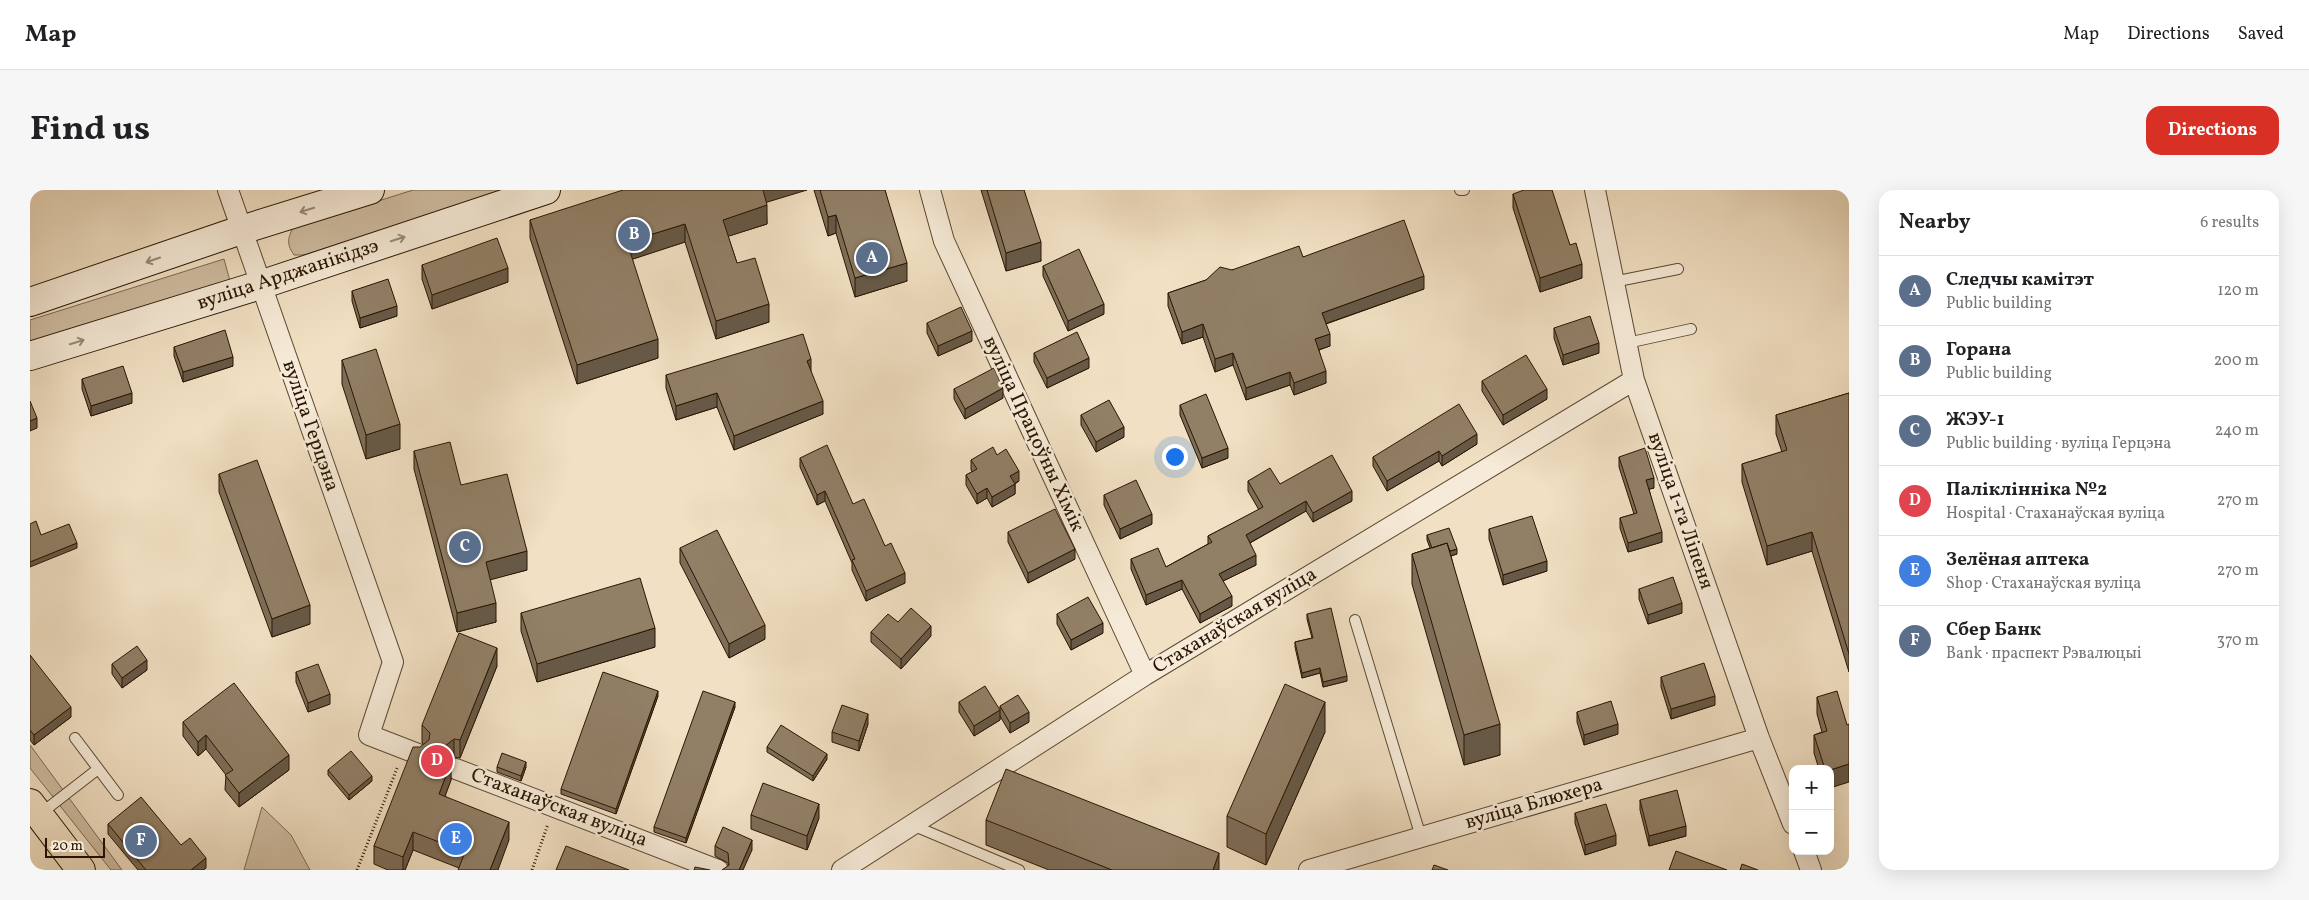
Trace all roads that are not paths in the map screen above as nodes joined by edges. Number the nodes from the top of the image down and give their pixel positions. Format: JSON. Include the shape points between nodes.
{"nodes":[{"id":1,"x":228,"y":190,"type":"edge"},
{"id":2,"x":370,"y":190,"type":"edge"},
{"id":3,"x":546,"y":190,"type":"edge"},
{"id":4,"x":930,"y":190,"type":"edge"},
{"id":5,"x":1595,"y":190,"type":"edge"},
{"id":6,"x":241,"y":230,"type":"junction"},
{"id":7,"x":1678,"y":269,"type":"dead end"},
{"id":8,"x":1613,"y":282,"type":"junction"},
{"id":9,"x":260,"y":285,"type":"junction"},
{"id":10,"x":30,"y":302,"type":"edge"},
{"id":11,"x":1691,"y":329,"type":"dead end"},
{"id":12,"x":1627,"y":342,"type":"junction"},
{"id":13,"x":30,"y":356,"type":"edge"},
{"id":14,"x":1634,"y":380,"type":"junction"},
{"id":15,"x":1356,"y":620,"type":"dead end"},
{"id":16,"x":1145,"y":675,"type":"junction"},
{"id":17,"x":75,"y":738,"type":"dead end"},
{"id":18,"x":1759,"y":738,"type":"junction"},
{"id":19,"x":411,"y":751,"type":"edge"},
{"id":20,"x":456,"y":768,"type":"dead end"},
{"id":21,"x":98,"y":769,"type":"junction"},
{"id":22,"x":118,"y":796,"type":"dead end"},
{"id":23,"x":34,"y":808,"type":"edge"},
{"id":24,"x":1789,"y":814,"type":"edge"},
{"id":25,"x":912,"y":825,"type":"junction"},
{"id":26,"x":1421,"y":837,"type":"junction"},
{"id":27,"x":1805,"y":855,"type":"edge"},
{"id":28,"x":81,"y":870,"type":"edge"},
{"id":29,"x":718,"y":870,"type":"edge"},
{"id":30,"x":842,"y":870,"type":"edge"},
{"id":31,"x":1019,"y":870,"type":"edge"},
{"id":32,"x":1308,"y":870,"type":"edge"},
{"id":33,"x":1811,"y":870,"type":"edge"}],
"edges":[{"from":1,"to":6,"type":"street","name":"вуліца Герцэна"},
{"from":2,"to":6,"type":"main road","one_way":true},
{"from":9,"to":3,"type":"main road","name":"вуліца Арджанікідзэ","one_way":true},
{"from":4,"to":16,"type":"street","name":"вуліца Працоўны Хімік","via":[[944,241]]},
{"from":5,"to":8,"type":"street","name":"вуліца 1-га Ліпеня"},
{"from":6,"to":9,"type":"street","name":"вуліца Герцэна"},
{"from":6,"to":10,"type":"main road","one_way":true},
{"from":7,"to":8,"type":"lane"},
{"from":8,"to":12,"type":"street","name":"вуліца 1-га Ліпеня"},
{"from":13,"to":9,"type":"main road","name":"вуліца Арджанікідзэ","one_way":true},
{"from":9,"to":19,"type":"street","name":"вуліца Герцэна","via":[[393,662],[369,735]]},
{"from":11,"to":12,"type":"lane"},
{"from":12,"to":14,"type":"street","name":"вуліца 1-га Ліпеня"},
{"from":14,"to":16,"type":"street","name":"Стаханаўская вуліца"},
{"from":14,"to":18,"type":"street","name":"вуліца 1-га Ліпеня"},
{"from":15,"to":26,"type":"lane"},
{"from":16,"to":25,"type":"street","name":"Стаханаўская вуліца"},
{"from":17,"to":21,"type":"lane"},
{"from":18,"to":24,"type":"street","name":"вуліца 1-га Ліпеня"},
{"from":18,"to":26,"type":"street","name":"вуліца Блюхера"},
{"from":20,"to":29,"type":"street","name":"Стаханаўская вуліца"},
{"from":21,"to":22,"type":"lane"},
{"from":21,"to":23,"type":"lane"},
{"from":23,"to":28,"type":"main road"},
{"from":25,"to":30,"type":"street","name":"Стаханаўская вуліца"},
{"from":25,"to":31,"type":"lane"},
{"from":26,"to":32,"type":"street","name":"вуліца Блюхера"},
{"from":27,"to":33,"type":"street"}]}
